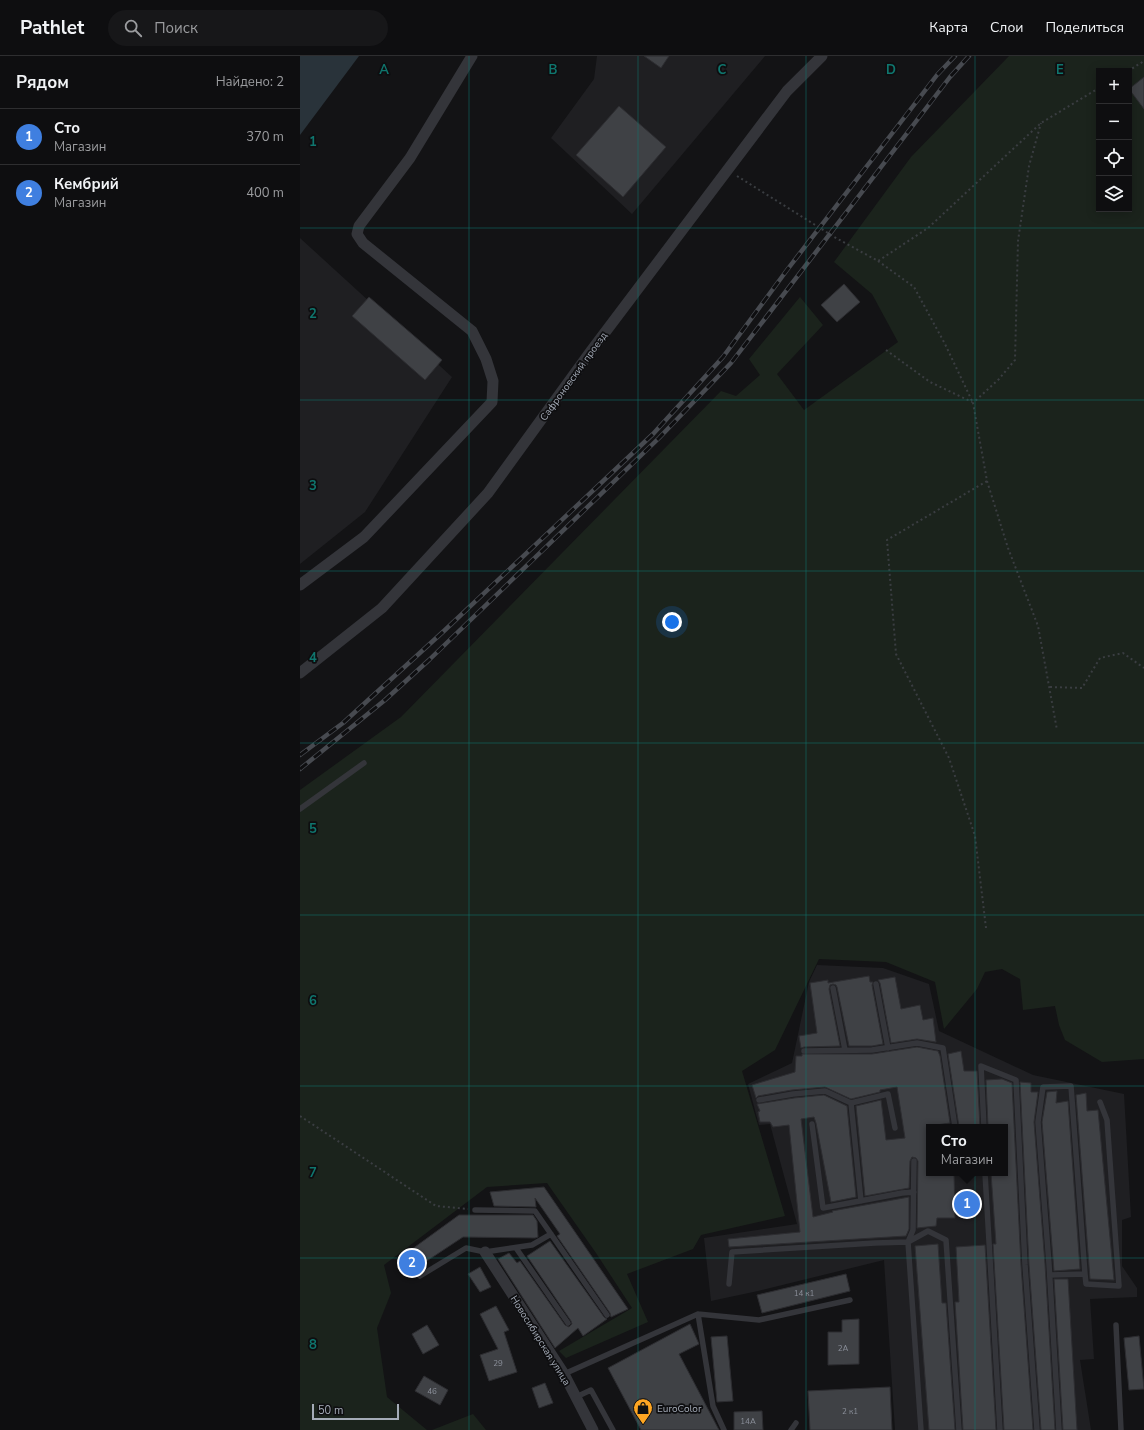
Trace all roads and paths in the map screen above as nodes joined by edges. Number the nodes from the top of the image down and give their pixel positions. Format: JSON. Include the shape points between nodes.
{"nodes":[{"id":1,"x":472,"y":56,"type":"edge"},
{"id":2,"x":822,"y":56,"type":"edge"},
{"id":3,"x":1144,"y":61,"type":"edge"},
{"id":4,"x":1132,"y":68,"type":"edge"},
{"id":5,"x":1096,"y":90,"type":"edge"},
{"id":6,"x":1041,"y":123,"type":"junction"},
{"id":7,"x":728,"y":169,"type":"junction"},
{"id":8,"x":878,"y":261,"type":"junction"},
{"id":9,"x":886,"y":350,"type":"dead end"},
{"id":10,"x":973,"y":403,"type":"junction"},
{"id":11,"x":987,"y":481,"type":"junction"},
{"id":12,"x":300,"y":585,"type":"edge"},
{"id":13,"x":1144,"y":668,"type":"edge"},
{"id":14,"x":300,"y":673,"type":"edge"},
{"id":15,"x":1049,"y":687,"type":"junction"},
{"id":16,"x":1057,"y":730,"type":"dead end"},
{"id":17,"x":364,"y":763,"type":"dead end"},
{"id":18,"x":300,"y":809,"type":"edge"},
{"id":19,"x":986,"y":928,"type":"dead end"},
{"id":20,"x":876,"y":984,"type":"dead end"},
{"id":21,"x":833,"y":988,"type":"dead end"},
{"id":22,"x":888,"y":1048,"type":"junction"},
{"id":23,"x":845,"y":1050,"type":"junction"},
{"id":24,"x":804,"y":1051,"type":"dead end"},
{"id":25,"x":759,"y":1100,"type":"dead end"},
{"id":26,"x":1100,"y":1102,"type":"dead end"},
{"id":27,"x":851,"y":1103,"type":"junction"},
{"id":28,"x":300,"y":1116,"type":"edge"},
{"id":29,"x":812,"y":1124,"type":"dead end"},
{"id":30,"x":954,"y":1124,"type":"edge"},
{"id":31,"x":984,"y":1124,"type":"edge"},
{"id":32,"x":894,"y":1128,"type":"dead end"},
{"id":33,"x":914,"y":1161,"type":"dead end"},
{"id":34,"x":984,"y":1176,"type":"edge"},
{"id":35,"x":914,"y":1192,"type":"junction"},
{"id":36,"x":861,"y":1201,"type":"junction"},
{"id":37,"x":475,"y":1210,"type":"joint"},
{"id":38,"x":551,"y":1234,"type":"junction"},
{"id":39,"x":908,"y":1242,"type":"junction"},
{"id":40,"x":516,"y":1248,"type":"junction"},
{"id":41,"x":485,"y":1252,"type":"junction"},
{"id":42,"x":1085,"y":1274,"type":"junction"},
{"id":43,"x":1050,"y":1275,"type":"junction"},
{"id":44,"x":420,"y":1276,"type":"dead end"},
{"id":45,"x":729,"y":1284,"type":"dead end"},
{"id":46,"x":850,"y":1300,"type":"dead end"},
{"id":47,"x":698,"y":1314,"type":"junction"},
{"id":48,"x":607,"y":1315,"type":"dead end"},
{"id":49,"x":568,"y":1323,"type":"dead end"},
{"id":50,"x":1116,"y":1325,"type":"dead end"},
{"id":51,"x":564,"y":1374,"type":"junction"},
{"id":52,"x":576,"y":1398,"type":"junction"},
{"id":53,"x":796,"y":1423,"type":"dead end"},
{"id":54,"x":593,"y":1430,"type":"edge"},
{"id":55,"x":612,"y":1430,"type":"edge"},
{"id":56,"x":724,"y":1430,"type":"edge"},
{"id":57,"x":791,"y":1430,"type":"edge"},
{"id":58,"x":921,"y":1430,"type":"edge"},
{"id":59,"x":959,"y":1430,"type":"edge"},
{"id":60,"x":1000,"y":1430,"type":"edge"},
{"id":61,"x":1037,"y":1430,"type":"edge"},
{"id":62,"x":1059,"y":1430,"type":"edge"},
{"id":63,"x":1121,"y":1430,"type":"edge"}],
"edges":[{"from":1,"to":12,"type":"street","via":[[410,158],[359,226],[358,234],[363,243],[472,331],[493,380],[492,402],[364,537]]},
{"from":2,"to":7,"type":"street","name":"Сафроновский проезд","via":[[787,91]]},
{"from":3,"to":4,"type":"path"},
{"from":5,"to":6,"type":"path"},
{"from":6,"to":8,"type":"path","via":[[928,228]]},
{"from":6,"to":10,"type":"path","via":[[1029,166],[1018,241],[1015,360]]},
{"from":7,"to":8,"type":"path","via":[[836,238]]},
{"from":7,"to":14,"type":"street","name":"Сафроновский проезд","via":[[590,351],[488,493],[382,608]]},
{"from":8,"to":10,"type":"path","via":[[914,288],[945,344]]},
{"from":9,"to":10,"type":"path","via":[[930,382]]},
{"from":10,"to":11,"type":"path"},
{"from":11,"to":15,"type":"path","via":[[1008,548],[1038,626]]},
{"from":11,"to":19,"type":"path","via":[[887,540],[896,654],[949,758],[975,836]]},
{"from":13,"to":15,"type":"path","via":[[1123,653],[1116,654],[1100,658],[1082,688]]},
{"from":15,"to":16,"type":"path"},
{"from":17,"to":18,"type":"lane"},
{"from":20,"to":22,"type":"lane"},
{"from":21,"to":23,"type":"lane"},
{"from":22,"to":23,"type":"lane"},
{"from":22,"to":30,"type":"lane","via":[[917,1043],[943,1048]]},
{"from":23,"to":24,"type":"lane"},
{"from":25,"to":27,"type":"lane","via":[[825,1092]]},
{"from":26,"to":42,"type":"lane","via":[[1107,1120],[1119,1286],[1086,1284]]},
{"from":27,"to":32,"type":"lane","via":[[888,1094]]},
{"from":27,"to":36,"type":"lane"},
{"from":28,"to":37,"type":"path","via":[[436,1206]]},
{"from":29,"to":36,"type":"lane","via":[[823,1208]]},
{"from":31,"to":61,"type":"lane","via":[[981,1066],[1016,1080],[1025,1266]]},
{"from":33,"to":35,"type":"lane"},
{"from":34,"to":60,"type":"lane"},
{"from":35,"to":36,"type":"lane"},
{"from":35,"to":39,"type":"lane","via":[[913,1230]]},
{"from":37,"to":38,"type":"lane","via":[[535,1211]]},
{"from":38,"to":40,"type":"lane","via":[[532,1245]]},
{"from":38,"to":48,"type":"lane"},
{"from":39,"to":45,"type":"lane","via":[[732,1252]]},
{"from":39,"to":58,"type":"lane"},
{"from":39,"to":59,"type":"lane","via":[[928,1231],[946,1240]]},
{"from":40,"to":41,"type":"lane"},
{"from":40,"to":49,"type":"lane"},
{"from":41,"to":44,"type":"lane","via":[[466,1248]]},
{"from":41,"to":51,"type":"street","name":"Новосибирская улица"},
{"from":42,"to":43,"type":"lane"},
{"from":42,"to":43,"type":"lane","via":[[1071,1086],[1043,1087],[1038,1122]]},
{"from":43,"to":62,"type":"lane"},
{"from":46,"to":47,"type":"lane","via":[[759,1320]]},
{"from":47,"to":51,"type":"lane"},
{"from":47,"to":56,"type":"lane","via":[[713,1406]]},
{"from":50,"to":63,"type":"lane"},
{"from":51,"to":52,"type":"street","name":"Новосибирская улица"},
{"from":52,"to":54,"type":"street","name":"Новосибирская улица"},
{"from":52,"to":55,"type":"lane","via":[[591,1390]]},
{"from":53,"to":57,"type":"lane"}]}
